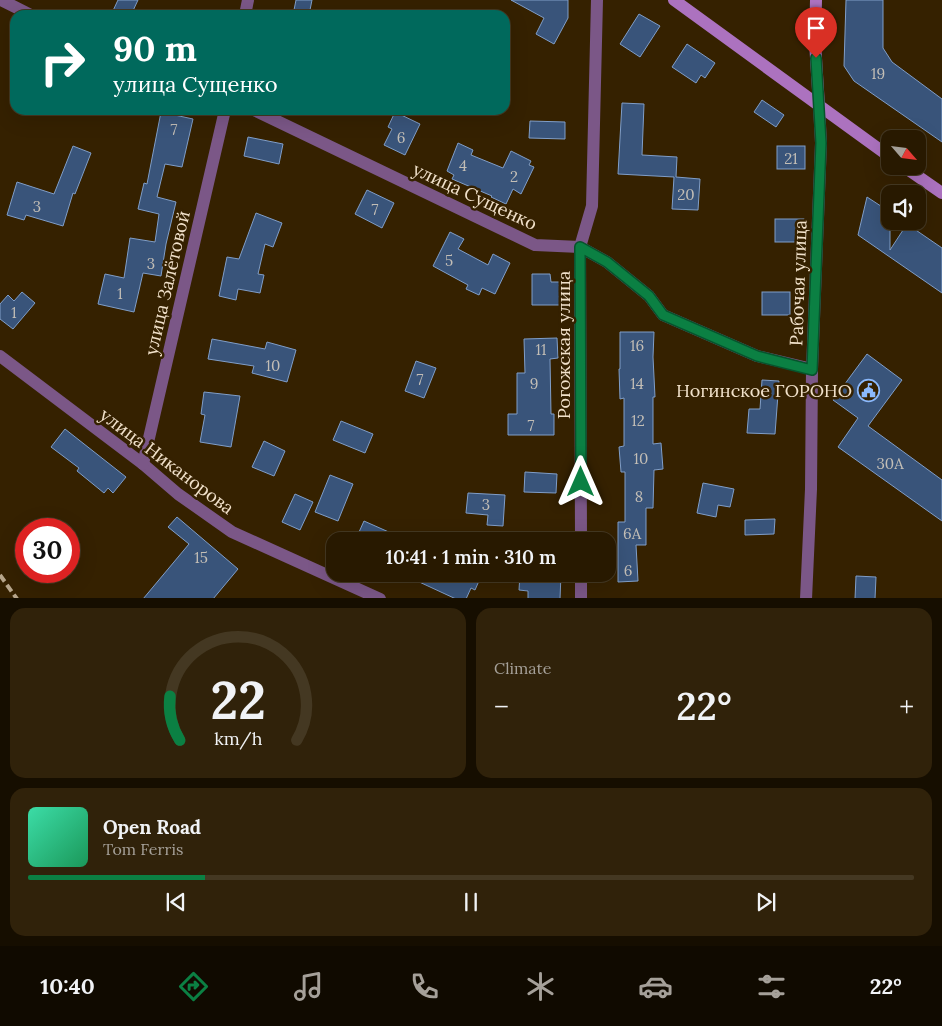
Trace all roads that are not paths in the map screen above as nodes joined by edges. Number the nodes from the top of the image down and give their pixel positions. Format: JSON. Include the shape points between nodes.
{"nodes":[{"id":1,"x":1,"y":0,"type":"edge"},
{"id":2,"x":597,"y":0,"type":"edge"},
{"id":3,"x":674,"y":0,"type":"edge"},
{"id":4,"x":816,"y":0,"type":"edge"},
{"id":5,"x":21,"y":10,"type":"edge"},
{"id":6,"x":819,"y":106,"type":"junction"},
{"id":7,"x":224,"y":115,"type":"edge"},
{"id":8,"x":264,"y":115,"type":"edge"},
{"id":9,"x":881,"y":151,"type":"edge"},
{"id":10,"x":916,"y":175,"type":"edge"},
{"id":11,"x":942,"y":193,"type":"edge"},
{"id":12,"x":580,"y":247,"type":"junction"},
{"id":13,"x":0,"y":356,"type":"edge"},
{"id":14,"x":812,"y":370,"type":"junction"},
{"id":15,"x":143,"y":464,"type":"junction"},
{"id":16,"x":581,"y":532,"type":"edge"},
{"id":17,"x":581,"y":582,"type":"edge"},
{"id":18,"x":380,"y":598,"type":"edge"},
{"id":19,"x":581,"y":598,"type":"edge"},
{"id":20,"x":806,"y":598,"type":"edge"}],
"edges":[{"from":1,"to":5,"type":"street"},
{"from":2,"to":12,"type":"street","name":"Рогожская улица","via":[[592,206]]},
{"from":3,"to":6,"type":"main road"},
{"from":4,"to":6,"type":"main road","name":"Рабочая улица"},
{"from":6,"to":9,"type":"main road"},
{"from":6,"to":14,"type":"street","name":"Рабочая улица","via":[[821,143]]},
{"from":7,"to":15,"type":"street","name":"улица Залётовой"},
{"from":8,"to":12,"type":"street","name":"улица Сущенко","via":[[535,245]]},
{"from":10,"to":11,"type":"main road"},
{"from":12,"to":14,"type":"street","name":"улица Сущенко","via":[[607,262],[649,296],[663,315],[757,356]]},
{"from":12,"to":16,"type":"street","name":"Рогожская улица"},
{"from":13,"to":15,"type":"street","name":"улица Никанорова"},
{"from":14,"to":20,"type":"street","name":"Рабочая улица"},
{"from":15,"to":18,"type":"street","name":"улица Никанорова","via":[[178,494],[232,532]]},
{"from":17,"to":19,"type":"street"}]}
